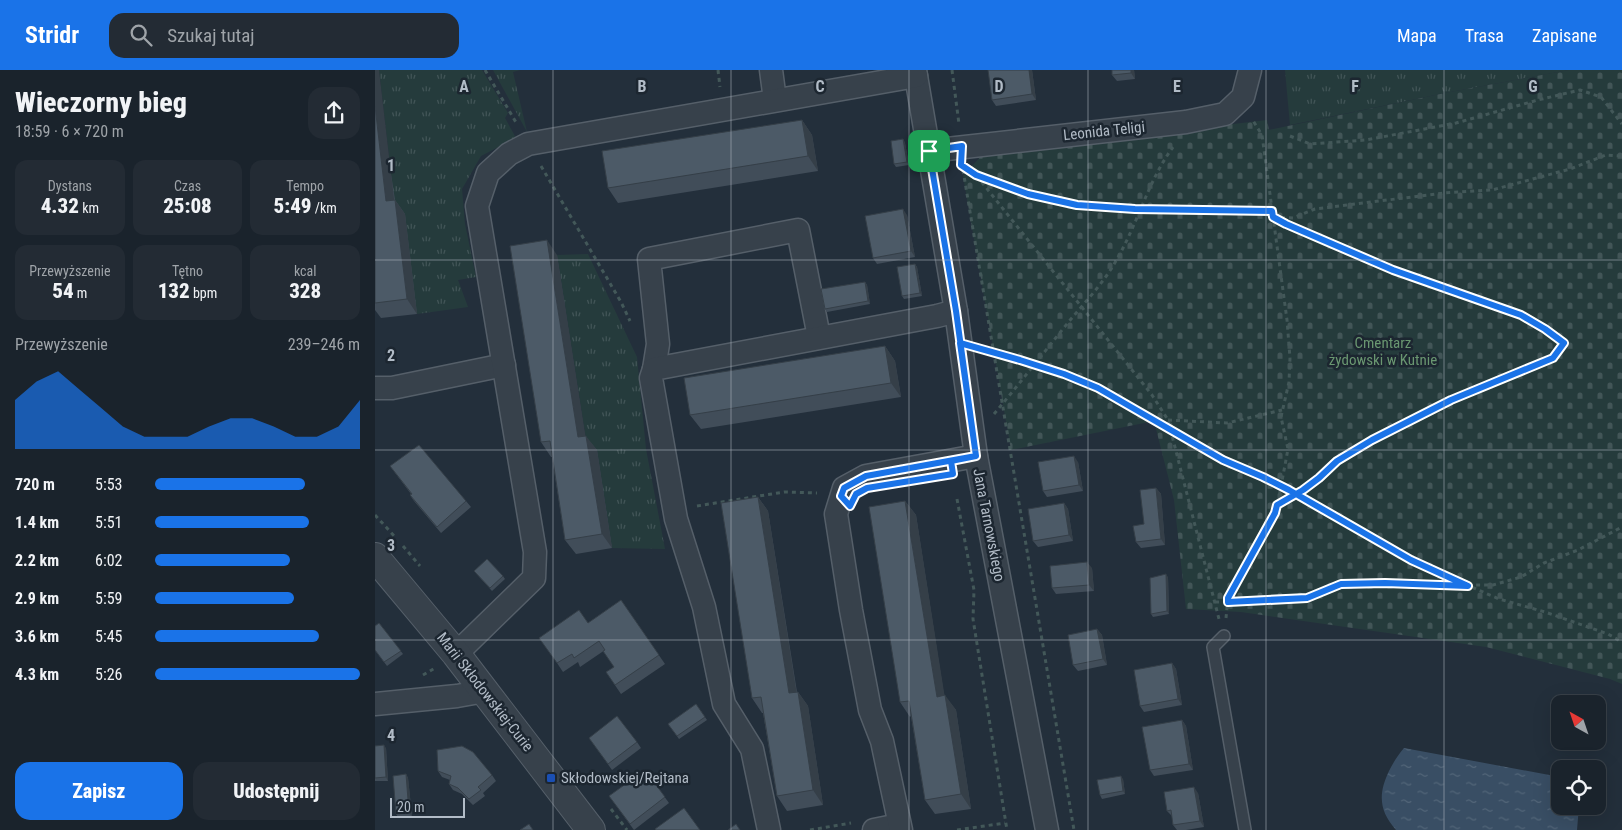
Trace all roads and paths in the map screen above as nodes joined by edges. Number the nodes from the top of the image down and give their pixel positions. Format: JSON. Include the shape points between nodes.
{"nodes":[{"id":1,"x":771,"y":70,"type":"edge"},
{"id":2,"x":952,"y":70,"type":"edge"},
{"id":3,"x":1249,"y":70,"type":"edge"},
{"id":4,"x":915,"y":73,"type":"edge"},
{"id":5,"x":775,"y":100,"type":"junction"},
{"id":6,"x":1237,"y":103,"type":"junction"},
{"id":7,"x":1622,"y":124,"type":"edge"},
{"id":8,"x":1290,"y":136,"type":"dead end"},
{"id":9,"x":1178,"y":140,"type":"dead end"},
{"id":10,"x":962,"y":146,"type":"junction"},
{"id":11,"x":929,"y":151,"type":"junction"},
{"id":12,"x":1622,"y":156,"type":"edge"},
{"id":13,"x":976,"y":175,"type":"junction"},
{"id":14,"x":1141,"y":209,"type":"junction"},
{"id":15,"x":1272,"y":211,"type":"junction"},
{"id":16,"x":1273,"y":217,"type":"junction"},
{"id":17,"x":1081,"y":307,"type":"junction"},
{"id":18,"x":956,"y":311,"type":"junction"},
{"id":19,"x":819,"y":337,"type":"junction"},
{"id":20,"x":960,"y":343,"type":"junction"},
{"id":21,"x":993,"y":352,"type":"junction"},
{"id":22,"x":1035,"y":364,"type":"junction"},
{"id":23,"x":504,"y":365,"type":"junction"},
{"id":24,"x":654,"y":369,"type":"junction"},
{"id":25,"x":375,"y":388,"type":"edge"},
{"id":26,"x":1002,"y":405,"type":"junction"},
{"id":27,"x":1283,"y":410,"type":"junction"},
{"id":28,"x":992,"y":416,"type":"dead end"},
{"id":29,"x":1168,"y":420,"type":"junction"},
{"id":30,"x":1170,"y":430,"type":"junction"},
{"id":31,"x":976,"y":456,"type":"junction"},
{"id":32,"x":951,"y":461,"type":"junction"},
{"id":33,"x":1280,"y":485,"type":"junction"},
{"id":34,"x":1296,"y":494,"type":"junction"},
{"id":35,"x":841,"y":496,"type":"junction"},
{"id":36,"x":1277,"y":505,"type":"junction"},
{"id":37,"x":691,"y":507,"type":"dead end"},
{"id":38,"x":1622,"y":526,"type":"edge"},
{"id":39,"x":375,"y":557,"type":"edge"},
{"id":40,"x":1468,"y":586,"type":"junction"},
{"id":41,"x":1215,"y":602,"type":"junction"},
{"id":42,"x":1228,"y":602,"type":"junction"},
{"id":43,"x":1223,"y":636,"type":"junction"},
{"id":44,"x":1622,"y":642,"type":"edge"},
{"id":45,"x":456,"y":654,"type":"junction"},
{"id":46,"x":485,"y":691,"type":"junction"},
{"id":47,"x":375,"y":704,"type":"edge"},
{"id":48,"x":1005,"y":823,"type":"junction"},
{"id":49,"x":900,"y":828,"type":"edge"},
{"id":50,"x":1043,"y":829,"type":"edge"},
{"id":51,"x":591,"y":830,"type":"edge"},
{"id":52,"x":769,"y":830,"type":"edge"},
{"id":53,"x":875,"y":830,"type":"edge"},
{"id":54,"x":957,"y":830,"type":"edge"},
{"id":55,"x":1007,"y":830,"type":"edge"},
{"id":56,"x":1074,"y":830,"type":"edge"},
{"id":57,"x":1245,"y":830,"type":"edge"}],
"edges":[{"from":1,"to":5,"type":"street"},
{"from":2,"to":10,"type":"path"},
{"from":3,"to":6,"type":"street","via":[[1243,97]]},
{"from":4,"to":5,"type":"street"},
{"from":4,"to":11,"type":"street","name":"Jana Tarnowskiego"},
{"from":5,"to":23,"type":"street","via":[[528,144],[509,154],[487,173],[477,206]]},
{"from":6,"to":10,"type":"street","name":"Leonida Teligi","via":[[1225,114],[1186,122]]},
{"from":6,"to":15,"type":"path","via":[[1261,135]]},
{"from":7,"to":8,"type":"path","via":[[1601,97],[1580,90],[1456,123],[1366,140],[1309,144]]},
{"from":9,"to":14,"type":"path","via":[[1163,161]]},
{"from":10,"to":11,"type":"street","name":"Leonida Teligi"},
{"from":11,"to":18,"type":"street","name":"Jana Tarnowskiego"},
{"from":12,"to":16,"type":"path","via":[[1606,155],[1570,169],[1492,190],[1315,209],[1293,218]]},
{"from":13,"to":14,"type":"path","via":[[1028,194],[1077,205]]},
{"from":13,"to":17,"type":"path"},
{"from":13,"to":21,"type":"path","via":[[961,165]]},
{"from":14,"to":15,"type":"path"},
{"from":14,"to":17,"type":"path","via":[[1117,260]]},
{"from":15,"to":16,"type":"path"},
{"from":16,"to":27,"type":"path","via":[[1290,358]]},
{"from":16,"to":34,"type":"path","via":[[1393,270],[1521,315],[1564,343],[1553,358],[1451,400],[1372,440],[1337,461]]},
{"from":17,"to":22,"type":"path"},
{"from":17,"to":29,"type":"path"},
{"from":18,"to":19,"type":"street"},
{"from":18,"to":20,"type":"street","name":"Jana Tarnowskiego"},
{"from":19,"to":24,"type":"street"},
{"from":19,"to":24,"type":"street","via":[[798,230],[649,259],[658,344]]},
{"from":20,"to":21,"type":"path"},
{"from":20,"to":31,"type":"street","name":"Jana Tarnowskiego"},
{"from":21,"to":22,"type":"path"},
{"from":21,"to":26,"type":"path"},
{"from":22,"to":26,"type":"path"},
{"from":22,"to":30,"type":"path","via":[[1098,388]]},
{"from":23,"to":25,"type":"street","via":[[393,388]]},
{"from":23,"to":45,"type":"street","via":[[535,552],[534,578]]},
{"from":24,"to":52,"type":"street","via":[[651,378],[677,519],[704,607],[724,704],[752,749]]},
{"from":26,"to":28,"type":"path"},
{"from":26,"to":56,"type":"path"},
{"from":27,"to":29,"type":"path","via":[[1227,422]]},
{"from":27,"to":33,"type":"path","via":[[1281,417],[1288,449]]},
{"from":29,"to":30,"type":"path"},
{"from":30,"to":33,"type":"path","via":[[1223,460]]},
{"from":30,"to":41,"type":"path"},
{"from":31,"to":32,"type":"street"},
{"from":31,"to":50,"type":"street","name":"Jana Tarnowskiego"},
{"from":32,"to":35,"type":"street","via":[[866,476],[844,488]]},
{"from":32,"to":48,"type":"path","via":[[974,590],[973,619]]},
{"from":33,"to":34,"type":"path"},
{"from":33,"to":36,"type":"path"},
{"from":34,"to":36,"type":"path"},
{"from":34,"to":40,"type":"path","via":[[1411,560]]},
{"from":35,"to":37,"type":"path","via":[[784,492]]},
{"from":35,"to":49,"type":"street","via":[[836,514],[851,610],[870,710],[882,741]]},
{"from":36,"to":42,"type":"path"},
{"from":38,"to":40,"type":"path","via":[[1521,577],[1493,585]]},
{"from":39,"to":45,"type":"street","name":"Marii Skłodowskiej-Curie"},
{"from":40,"to":42,"type":"path","via":[[1341,584],[1307,598]]},
{"from":40,"to":44,"type":"path","via":[[1608,634]]},
{"from":41,"to":42,"type":"path"},
{"from":41,"to":43,"type":"path"},
{"from":42,"to":43,"type":"path"},
{"from":43,"to":57,"type":"lane","via":[[1213,647]]},
{"from":45,"to":46,"type":"street","name":"Marii Skłodowskiej-Curie"},
{"from":46,"to":47,"type":"street"},
{"from":46,"to":51,"type":"street","name":"Marii Skłodowskiej-Curie"},
{"from":48,"to":54,"type":"path"},
{"from":48,"to":55,"type":"path"},
{"from":49,"to":53,"type":"street"}]}
